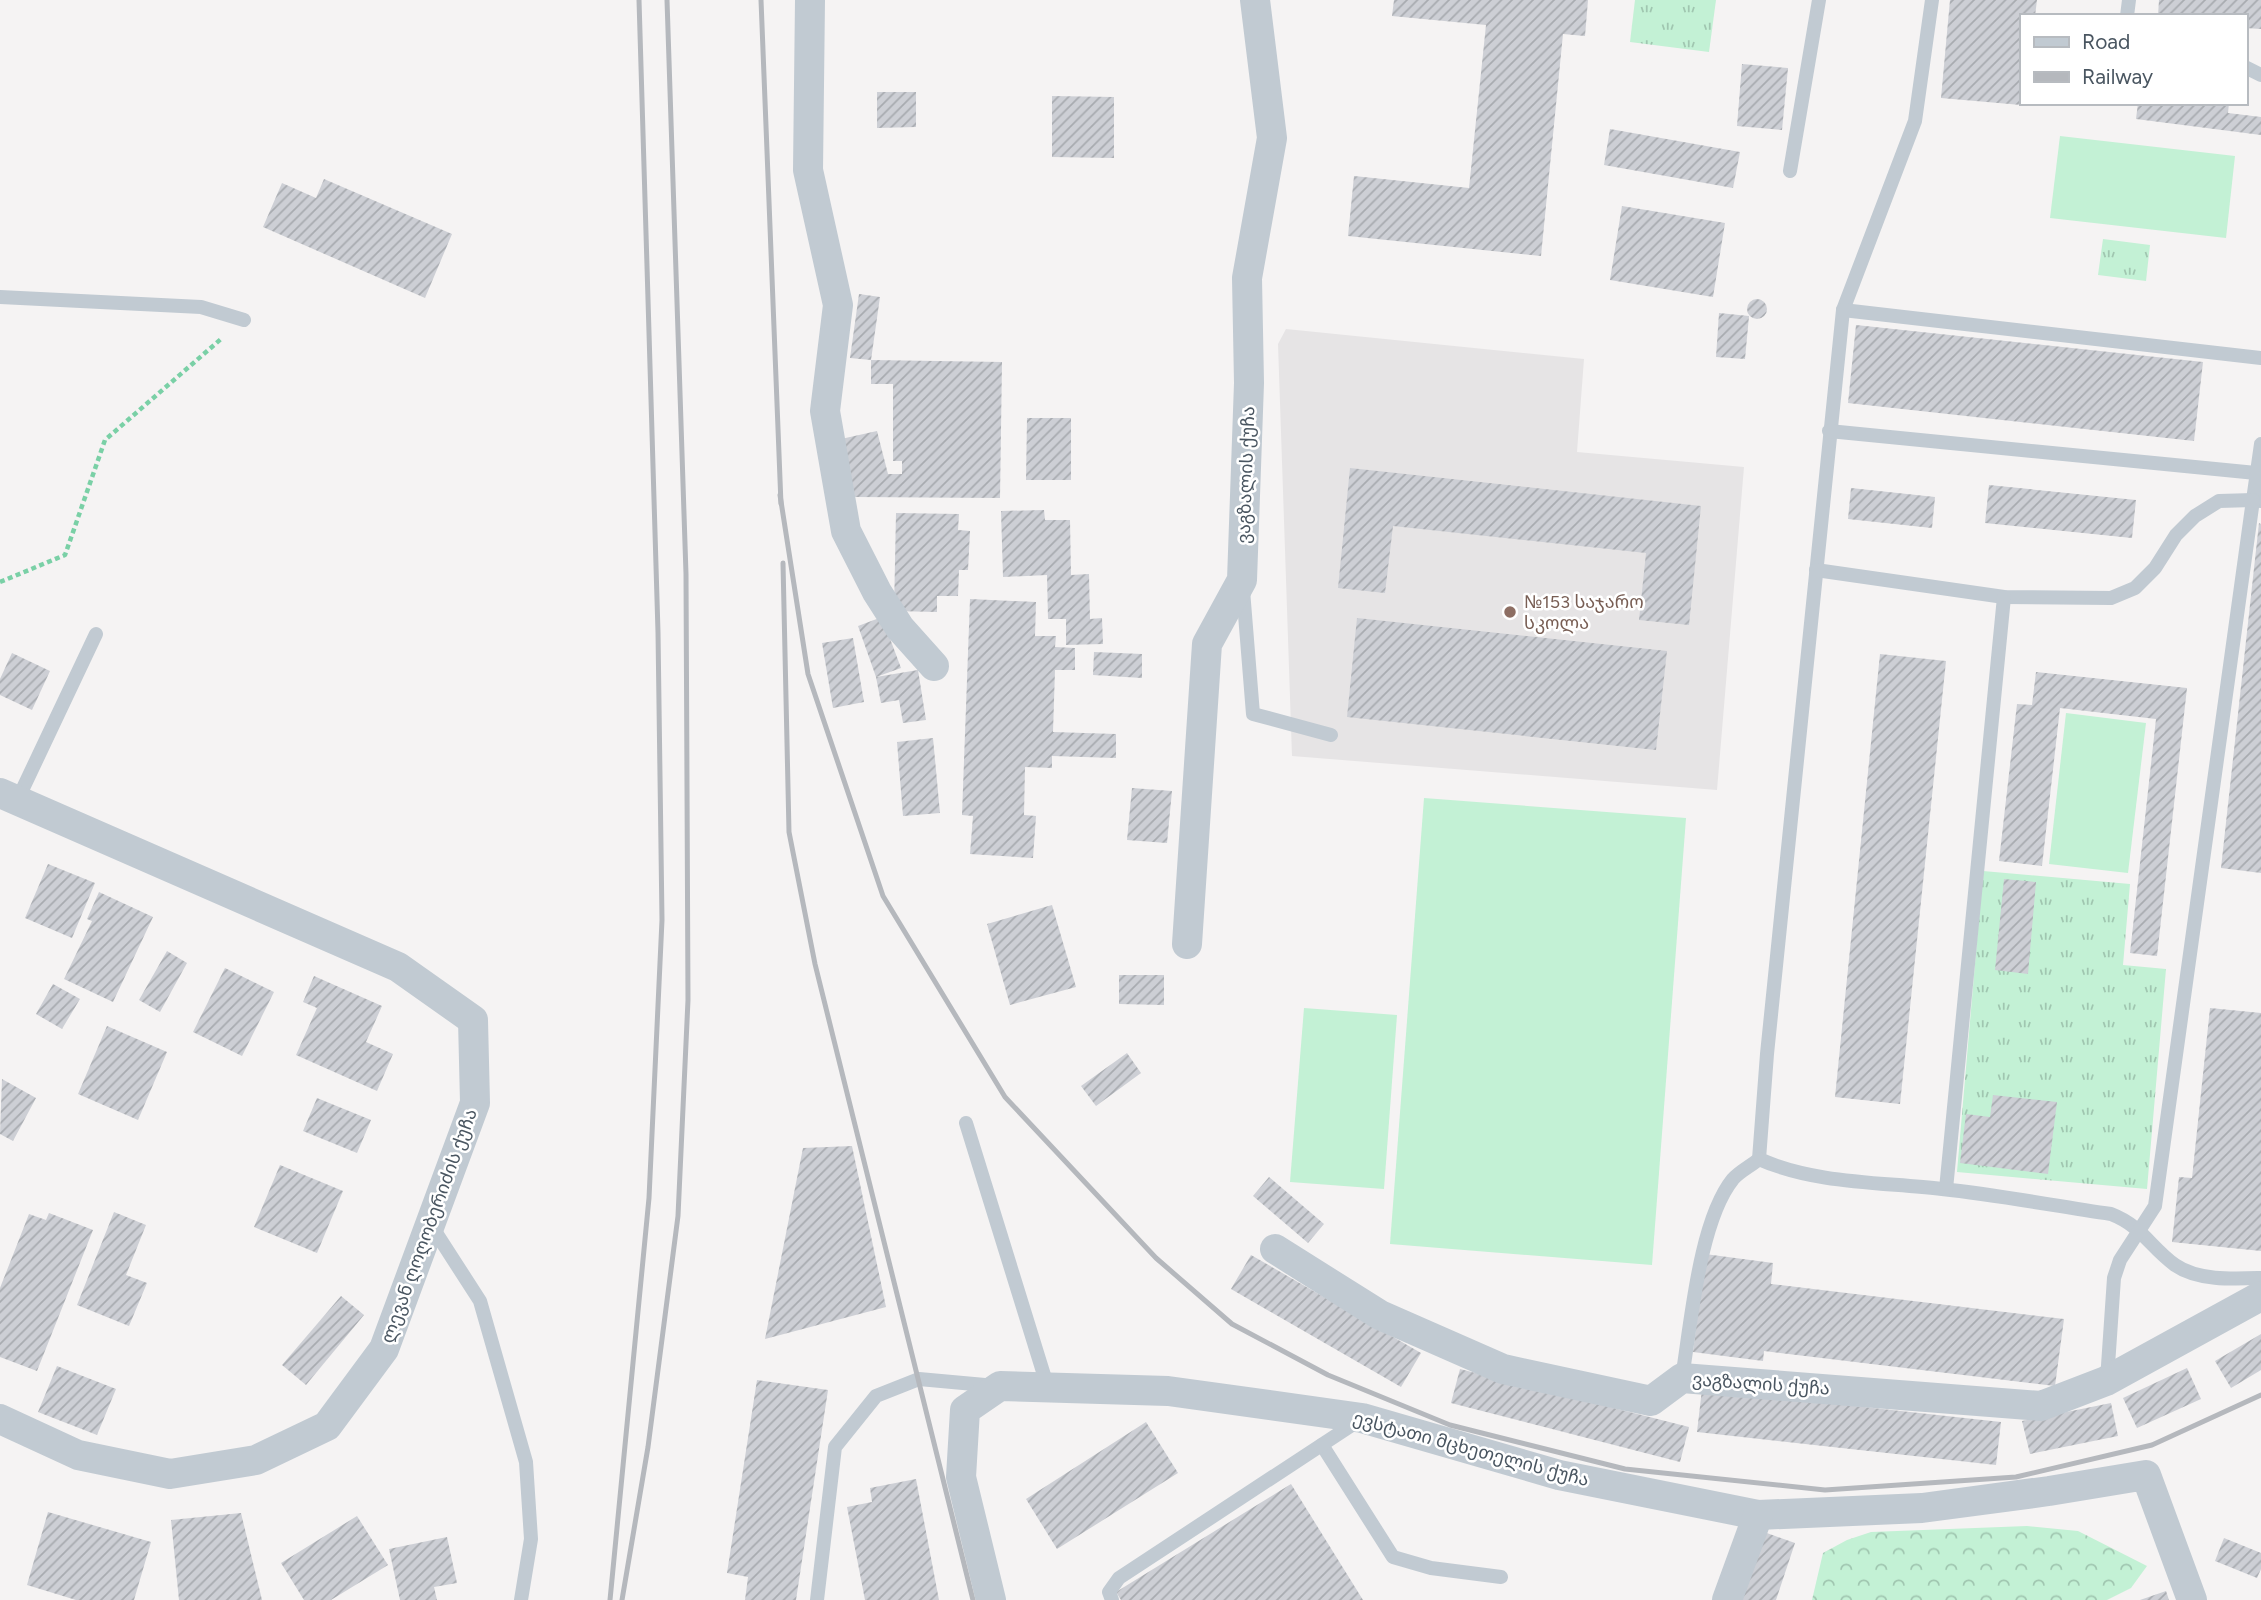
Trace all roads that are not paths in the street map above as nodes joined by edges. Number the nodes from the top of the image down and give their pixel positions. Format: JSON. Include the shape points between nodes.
{"nodes":[{"id":1,"x":810,"y":0,"type":"edge"},
{"id":2,"x":1255,"y":0,"type":"edge"},
{"id":3,"x":1819,"y":0,"type":"edge"},
{"id":4,"x":1932,"y":0,"type":"edge"},
{"id":5,"x":1790,"y":171,"type":"dead end"},
{"id":6,"x":0,"y":297,"type":"edge"},
{"id":7,"x":1843,"y":310,"type":"junction"},
{"id":8,"x":244,"y":320,"type":"road end"},
{"id":9,"x":2261,"y":358,"type":"edge"},
{"id":10,"x":1829,"y":430,"type":"junction"},
{"id":11,"x":2261,"y":444,"type":"edge"},
{"id":12,"x":2256,"y":473,"type":"junction"},
{"id":13,"x":2257,"y":500,"type":"edge"},
{"id":14,"x":1816,"y":570,"type":"junction"},
{"id":15,"x":1242,"y":580,"type":"junction"},
{"id":16,"x":2004,"y":597,"type":"junction"},
{"id":17,"x":96,"y":634,"type":"dead end"},
{"id":18,"x":934,"y":666,"type":"dead end"},
{"id":19,"x":1331,"y":735,"type":"dead end"},
{"id":20,"x":9,"y":797,"type":"edge"},
{"id":21,"x":1187,"y":944,"type":"dead end"},
{"id":22,"x":966,"y":1124,"type":"dead end"},
{"id":23,"x":1759,"y":1159,"type":"junction"},
{"id":24,"x":1946,"y":1189,"type":"junction"},
{"id":25,"x":430,"y":1224,"type":"junction"},
{"id":26,"x":2140,"y":1231,"type":"junction"},
{"id":27,"x":1275,"y":1249,"type":"dead end"},
{"id":28,"x":2261,"y":1278,"type":"edge"},
{"id":29,"x":2261,"y":1296,"type":"edge"},
{"id":30,"x":1682,"y":1378,"type":"junction"},
{"id":31,"x":2106,"y":1381,"type":"junction"},
{"id":32,"x":1000,"y":1387,"type":"junction"},
{"id":33,"x":1048,"y":1388,"type":"junction"},
{"id":34,"x":1362,"y":1418,"type":"junction"},
{"id":35,"x":0,"y":1419,"type":"edge"},
{"id":36,"x":1322,"y":1445,"type":"junction"},
{"id":37,"x":1758,"y":1515,"type":"junction"},
{"id":38,"x":1501,"y":1577,"type":"dead end"},
{"id":39,"x":522,"y":1600,"type":"edge"},
{"id":40,"x":817,"y":1600,"type":"edge"},
{"id":41,"x":991,"y":1600,"type":"edge"},
{"id":42,"x":1112,"y":1600,"type":"edge"},
{"id":43,"x":1727,"y":1600,"type":"edge"},
{"id":44,"x":2192,"y":1600,"type":"edge"}],
"edges":[{"from":1,"to":18,"type":"street","via":[[808,170],[838,305],[825,411],[846,531],[882,601]]},
{"from":2,"to":15,"type":"street","name":"ვაგზალის ქუჩა","via":[[1272,138],[1247,278],[1249,383]]},
{"from":3,"to":5,"type":"lane"},
{"from":4,"to":7,"type":"lane","via":[[1914,121]]},
{"from":6,"to":8,"type":"lane","via":[[201,307]]},
{"from":7,"to":9,"type":"lane"},
{"from":7,"to":10,"type":"lane"},
{"from":10,"to":12,"type":"lane"},
{"from":10,"to":14,"type":"lane"},
{"from":11,"to":12,"type":"lane"},
{"from":12,"to":13,"type":"lane"},
{"from":13,"to":16,"type":"lane","via":[[2220,501],[2195,516],[2135,589],[2111,598]]},
{"from":13,"to":26,"type":"lane","via":[[2155,1206]]},
{"from":14,"to":16,"type":"lane"},
{"from":14,"to":23,"type":"lane"},
{"from":15,"to":19,"type":"lane","via":[[1253,714]]},
{"from":15,"to":21,"type":"street","name":"ვაგზალის ქუჩა","via":[[1207,644]]},
{"from":16,"to":24,"type":"lane"},
{"from":17,"to":20,"type":"lane"},
{"from":20,"to":25,"type":"street","name":"ლევან ღოღობერიძის ქუჩა","via":[[398,967],[473,1020],[475,1103]]},
{"from":22,"to":33,"type":"lane"},
{"from":23,"to":24,"type":"lane","via":[[1817,1176]]},
{"from":23,"to":30,"type":"lane","via":[[1734,1177],[1721,1198],[1704,1247]]},
{"from":24,"to":26,"type":"lane","via":[[2111,1214]]},
{"from":25,"to":35,"type":"street","name":"ლევან ღოღობერიძის ქუჩა","via":[[384,1349],[327,1426],[256,1460],[170,1474],[78,1455]]},
{"from":25,"to":39,"type":"lane","via":[[481,1301],[526,1462],[531,1539]]},
{"from":26,"to":28,"type":"lane","via":[[2175,1265],[2191,1273]]},
{"from":26,"to":31,"type":"lane","via":[[2114,1278]]},
{"from":27,"to":30,"type":"street","name":"ვაგზალის ქუჩა","via":[[1380,1315],[1503,1369],[1651,1401]]},
{"from":29,"to":31,"type":"street","name":"ვაგზალის ქუჩა"},
{"from":30,"to":31,"type":"street","name":"ვაგზალის ქუჩა","via":[[2041,1406]]},
{"from":32,"to":33,"type":"street","name":"ევსტათი მცხეთელის ქუჩა"},
{"from":32,"to":40,"type":"lane","via":[[919,1380],[876,1396],[835,1447]]},
{"from":32,"to":41,"type":"street","via":[[965,1410],[961,1477]]},
{"from":33,"to":34,"type":"street","name":"ევსტათი მცხეთელის ქუჩა","via":[[1168,1391]]},
{"from":34,"to":36,"type":"lane"},
{"from":34,"to":37,"type":"street","name":"ევსტათი მცხეთელის ქუჩა","via":[[1559,1475]]},
{"from":36,"to":38,"type":"lane","via":[[1393,1557],[1431,1568]]},
{"from":36,"to":42,"type":"lane","via":[[1119,1578],[1109,1592]]},
{"from":37,"to":43,"type":"street"},
{"from":37,"to":44,"type":"street","name":"ევსტათი მცხეთელის ქუჩა","via":[[1922,1508],[2146,1475]]}]}
